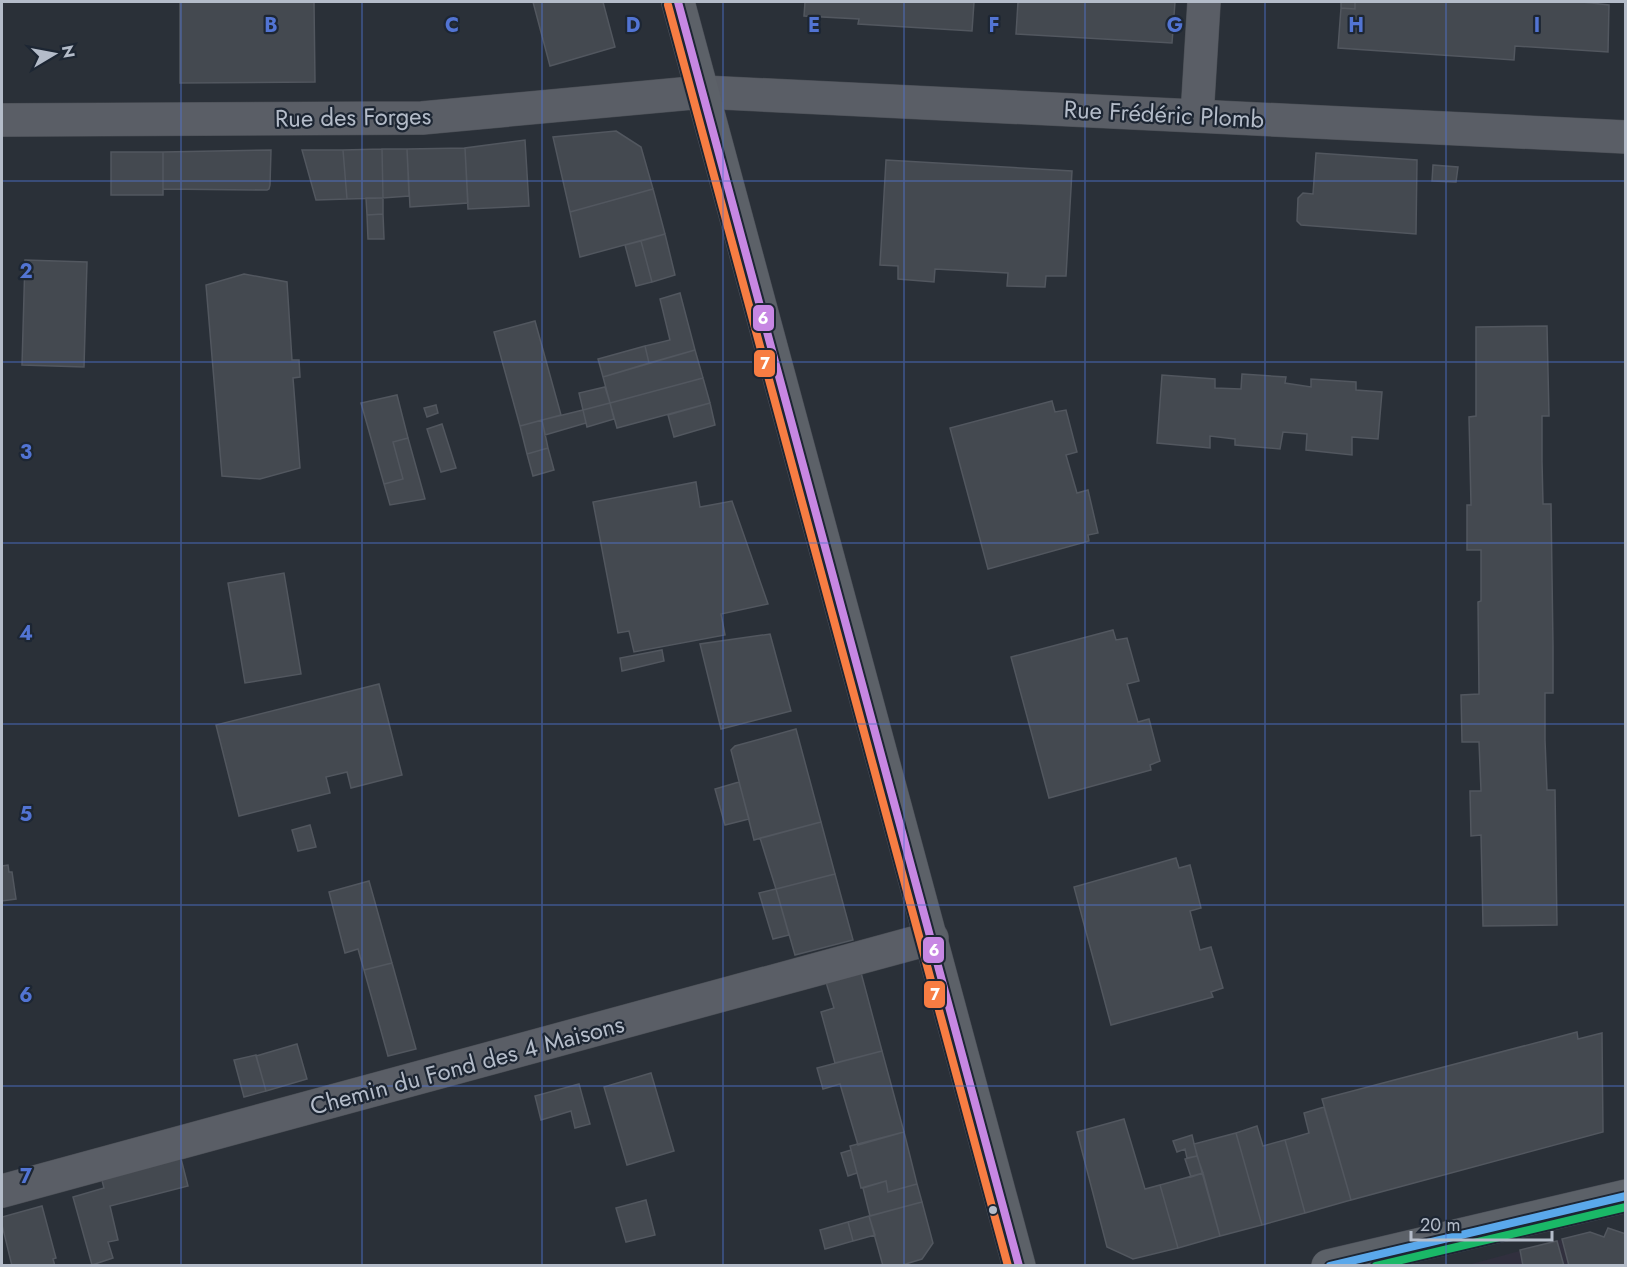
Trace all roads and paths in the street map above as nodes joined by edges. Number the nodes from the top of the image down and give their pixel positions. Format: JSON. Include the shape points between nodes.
{"nodes":[{"id":1,"x":678,"y":2,"type":"edge"},
{"id":2,"x":1204,"y":2,"type":"edge"},
{"id":3,"x":703,"y":92,"type":"junction"},
{"id":4,"x":1197,"y":116,"type":"junction"},
{"id":5,"x":2,"y":120,"type":"edge"},
{"id":6,"x":1626,"y":137,"type":"edge"},
{"id":7,"x":932,"y":939,"type":"junction"},
{"id":8,"x":2,"y":1191,"type":"edge"},
{"id":9,"x":1626,"y":1196,"type":"edge"},
{"id":10,"x":1019,"y":1266,"type":"edge"},
{"id":11,"x":1328,"y":1266,"type":"edge"}],
"edges":[{"from":1,"to":3,"type":"main road"},
{"from":2,"to":4,"type":"street"},
{"from":3,"to":4,"type":"street","name":"Rue Frédéric Plomb"},
{"from":3,"to":5,"type":"street","name":"Rue des Forges","via":[[423,118]]},
{"from":3,"to":7,"type":"main road"},
{"from":4,"to":6,"type":"street","name":"Rue Frédéric Plomb"},
{"from":7,"to":8,"type":"street","name":"Chemin du Fond des 4 Maisons"},
{"from":7,"to":10,"type":"main road"},
{"from":9,"to":11,"type":"main road"}]}
